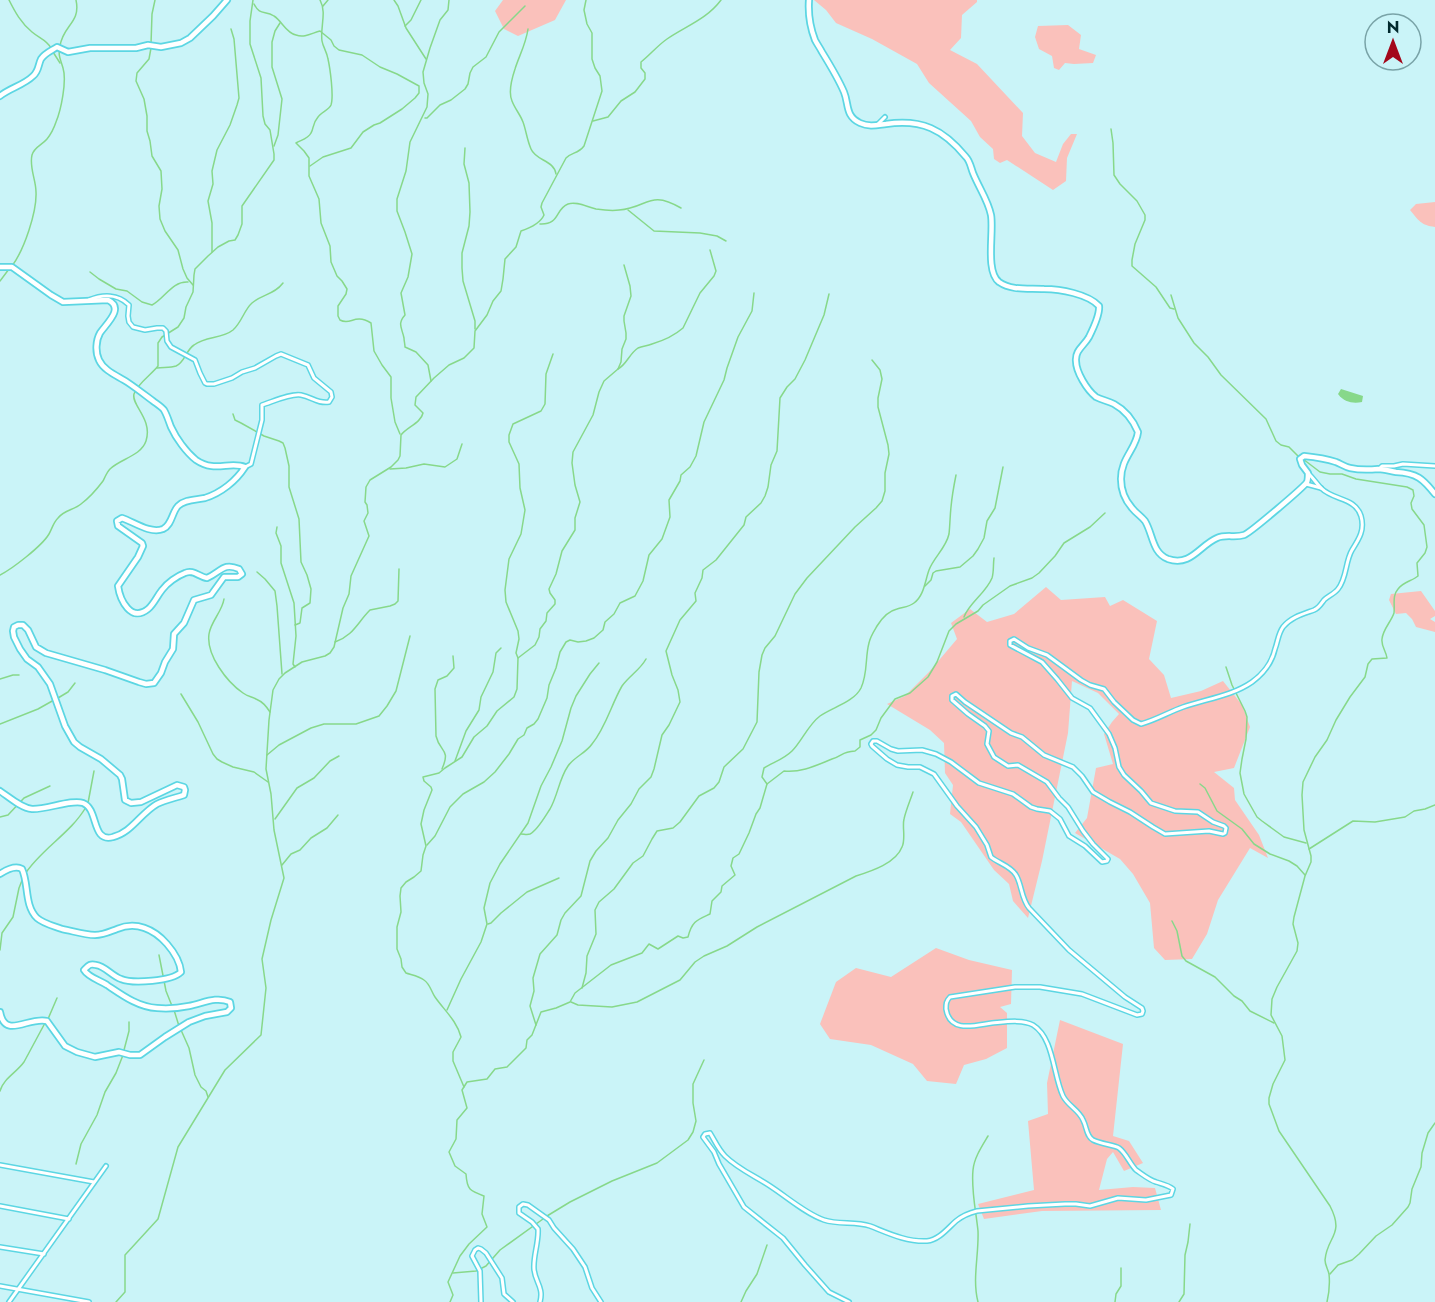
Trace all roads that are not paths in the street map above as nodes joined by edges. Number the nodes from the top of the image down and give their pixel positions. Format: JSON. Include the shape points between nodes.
{"nodes":[{"id":1,"x":227,"y":0,"type":"edge"},
{"id":2,"x":809,"y":0,"type":"edge"},
{"id":3,"x":0,"y":96,"type":"edge"},
{"id":4,"x":885,"y":117,"type":"dead end"},
{"id":5,"x":877,"y":126,"type":"junction"},
{"id":6,"x":0,"y":267,"type":"edge"},
{"id":7,"x":84,"y":301,"type":"junction"},
{"id":8,"x":1435,"y":466,"type":"edge"},
{"id":9,"x":245,"y":467,"type":"junction"},
{"id":10,"x":1379,"y":469,"type":"junction"},
{"id":11,"x":1308,"y":473,"type":"junction"},
{"id":12,"x":1306,"y":484,"type":"junction"},
{"id":13,"x":1321,"y":488,"type":"junction"},
{"id":14,"x":1435,"y":494,"type":"edge"},
{"id":15,"x":0,"y":791,"type":"edge"},
{"id":16,"x":0,"y":874,"type":"edge"},
{"id":17,"x":0,"y":1012,"type":"edge"},
{"id":18,"x":0,"y":1165,"type":"edge"},
{"id":19,"x":106,"y":1166,"type":"dead end"},
{"id":20,"x":94,"y":1182,"type":"junction"},
{"id":21,"x":0,"y":1206,"type":"edge"},
{"id":22,"x":69,"y":1219,"type":"junction"},
{"id":23,"x":0,"y":1247,"type":"edge"},
{"id":24,"x":44,"y":1254,"type":"junction"},
{"id":25,"x":0,"y":1286,"type":"edge"},
{"id":26,"x":18,"y":1289,"type":"junction"},
{"id":27,"x":9,"y":1302,"type":"edge"},
{"id":28,"x":89,"y":1302,"type":"edge"},
{"id":29,"x":481,"y":1302,"type":"edge"},
{"id":30,"x":513,"y":1302,"type":"edge"},
{"id":31,"x":540,"y":1302,"type":"edge"},
{"id":32,"x":602,"y":1302,"type":"edge"},
{"id":33,"x":849,"y":1302,"type":"edge"}],
"edges":[{"from":1,"to":3,"type":"street","via":[[181,43],[68,52],[57,47],[45,54],[32,77]]},
{"from":2,"to":5,"type":"street","via":[[808,17],[815,41],[833,70],[848,112],[858,122]]},
{"from":4,"to":5,"type":"street"},
{"from":5,"to":12,"type":"street","via":[[907,122],[929,126],[968,159],[987,199],[992,269],[1000,282],[1015,288],[1063,291],[1099,306],[1090,335],[1078,350],[1077,367],[1092,393],[1130,417],[1138,432],[1122,471],[1122,486],[1127,501],[1144,519],[1161,554],[1175,560],[1188,558],[1215,539],[1246,535]]},
{"from":6,"to":7,"type":"street","via":[[12,267],[63,302]]},
{"from":7,"to":9,"type":"street","via":[[108,300],[115,305],[113,317],[96,343],[105,368],[164,410],[175,434],[195,459],[218,467]]},
{"from":7,"to":9,"type":"street","via":[[102,296],[125,301],[129,305],[129,322],[138,330],[163,328],[171,347],[195,360],[207,384],[232,378],[281,354],[308,365],[314,378],[331,392],[329,402],[301,395],[262,405],[251,464]]},
{"from":8,"to":10,"type":"street","via":[[1402,464]]},
{"from":9,"to":15,"type":"street","via":[[215,494],[178,505],[163,529],[117,521],[144,546],[118,586],[133,613],[146,611],[163,589],[187,572],[207,578],[232,566],[242,574],[224,577],[211,595],[194,600],[184,623],[174,634],[173,649],[154,683],[146,684],[46,653],[36,647],[22,626],[14,627],[13,631],[20,649],[50,684],[74,742],[120,775],[125,800],[141,802],[177,785],[184,787],[184,795],[157,804],[130,828],[105,838],[99,834],[88,806],[81,802],[33,809]]},
{"from":10,"to":11,"type":"street","via":[[1350,468],[1304,456],[1300,462]]},
{"from":10,"to":14,"type":"street","via":[[1415,476],[1428,483]]},
{"from":11,"to":12,"type":"street"},
{"from":11,"to":13,"type":"street"},
{"from":12,"to":13,"type":"street"},
{"from":13,"to":33,"type":"street","via":[[1357,507],[1362,519],[1360,537],[1338,589],[1316,609],[1286,623],[1268,665],[1243,688],[1141,724],[1104,689],[1090,685],[1047,655],[1014,639],[1010,641],[1010,645],[1042,662],[1072,698],[1090,708],[1109,734],[1124,775],[1151,803],[1175,812],[1198,812],[1224,826],[1226,833],[1165,834],[1103,799],[1073,767],[1044,755],[956,694],[952,700],[985,726],[987,744],[994,757],[1008,766],[1018,765],[1047,782],[1107,861],[1102,862],[1069,836],[1057,815],[979,783],[936,754],[898,751],[877,741],[871,744],[897,765],[920,767],[934,774],[976,827],[991,857],[1016,874],[1029,908],[1069,950],[1143,1011],[1137,1015],[1067,991],[1015,987],[950,997],[946,1004],[951,1020],[969,1028],[1004,1023],[1033,1025],[1045,1036],[1061,1092],[1068,1105],[1082,1117],[1089,1136],[1118,1147],[1137,1170],[1173,1189],[1166,1197],[1118,1198],[1095,1206],[1065,1204],[977,1211],[957,1220],[936,1238],[912,1241],[868,1226],[817,1217],[728,1159],[710,1133],[705,1134],[744,1207],[783,1238],[829,1292]]},
{"from":16,"to":17,"type":"street","via":[[12,868],[22,869],[32,910],[46,924],[94,935],[138,926],[163,940],[180,964],[181,972],[175,977],[132,981],[118,979],[99,965],[84,970],[122,995],[156,1008],[217,999],[230,1002],[231,1008],[189,1022],[140,1055],[119,1052],[95,1057],[65,1046],[47,1021],[6,1026]]},
{"from":18,"to":20,"type":"street"},
{"from":19,"to":20,"type":"street"},
{"from":20,"to":22,"type":"street"},
{"from":21,"to":22,"type":"street"},
{"from":22,"to":24,"type":"street"},
{"from":23,"to":24,"type":"street"},
{"from":24,"to":26,"type":"street"},
{"from":25,"to":26,"type":"street"},
{"from":26,"to":27,"type":"street"},
{"from":26,"to":28,"type":"street"},
{"from":29,"to":30,"type":"street","via":[[480,1271],[472,1256],[478,1248],[486,1253],[502,1278],[504,1294]]},
{"from":31,"to":32,"type":"street","via":[[542,1290],[534,1265],[538,1229],[519,1213],[520,1205],[528,1205],[549,1220],[582,1261]]}]}
